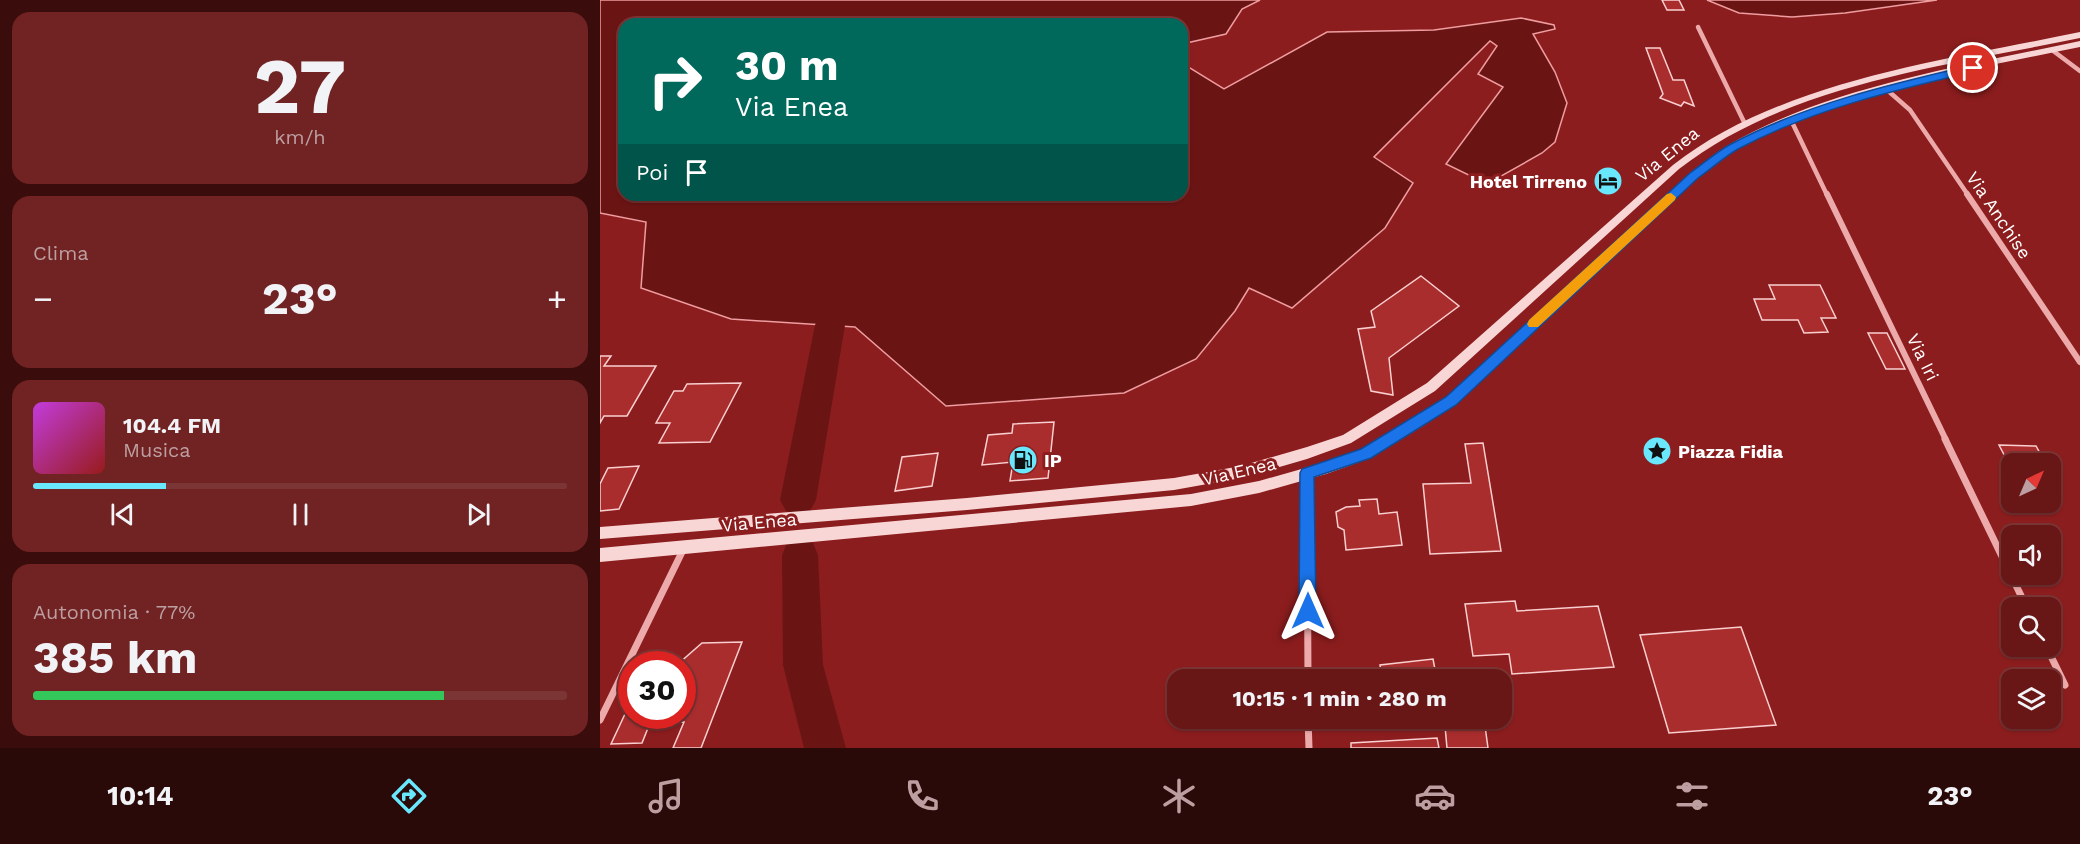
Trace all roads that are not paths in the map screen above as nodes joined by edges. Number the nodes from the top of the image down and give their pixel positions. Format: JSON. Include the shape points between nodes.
{"nodes":[{"id":1,"x":1698,"y":27,"type":"dead end"},
{"id":2,"x":2080,"y":35,"type":"edge"},
{"id":3,"x":2080,"y":44,"type":"edge"},
{"id":4,"x":2052,"y":50,"type":"junction"},
{"id":5,"x":2080,"y":71,"type":"edge"},
{"id":6,"x":1886,"y":89,"type":"junction"},
{"id":7,"x":1791,"y":120,"type":"junction"},
{"id":8,"x":1744,"y":124,"type":"junction"},
{"id":9,"x":2080,"y":362,"type":"edge"},
{"id":10,"x":1307,"y":473,"type":"junction"},
{"id":11,"x":600,"y":533,"type":"edge"},
{"id":12,"x":684,"y":547,"type":"junction"},
{"id":13,"x":600,"y":555,"type":"edge"},
{"id":14,"x":2022,"y":597,"type":"edge"},
{"id":15,"x":2051,"y":657,"type":"edge"},
{"id":16,"x":1308,"y":669,"type":"edge"},
{"id":17,"x":2065,"y":685,"type":"dead end"},
{"id":18,"x":600,"y":720,"type":"edge"},
{"id":19,"x":1308,"y":729,"type":"edge"},
{"id":20,"x":1308,"y":748,"type":"edge"}],
"edges":[{"from":1,"to":8,"type":"street"},
{"from":2,"to":8,"type":"main road","name":"Via Enea","via":[[1875,80]]},
{"from":3,"to":4,"type":"main road","name":"Via Enea"},
{"from":4,"to":5,"type":"street"},
{"from":4,"to":6,"type":"main road","name":"Via Enea"},
{"from":6,"to":7,"type":"main road","name":"Via Enea"},
{"from":6,"to":9,"type":"street","name":"Via Anchise","via":[[1910,110]]},
{"from":7,"to":10,"type":"main road","name":"Via Enea","via":[[1732,147],[1694,176],[1451,401],[1366,454]]},
{"from":7,"to":14,"type":"street","name":"Via Iri"},
{"from":8,"to":11,"type":"main road","name":"Via Enea","via":[[1676,167],[1431,387],[1347,439],[1241,472],[1174,484]]},
{"from":10,"to":12,"type":"main road","name":"Via Enea","via":[[1191,500]]},
{"from":10,"to":16,"type":"street"},
{"from":12,"to":13,"type":"main road","name":"Via Enea"},
{"from":12,"to":18,"type":"street"},
{"from":15,"to":17,"type":"street"},
{"from":19,"to":20,"type":"street"}]}
